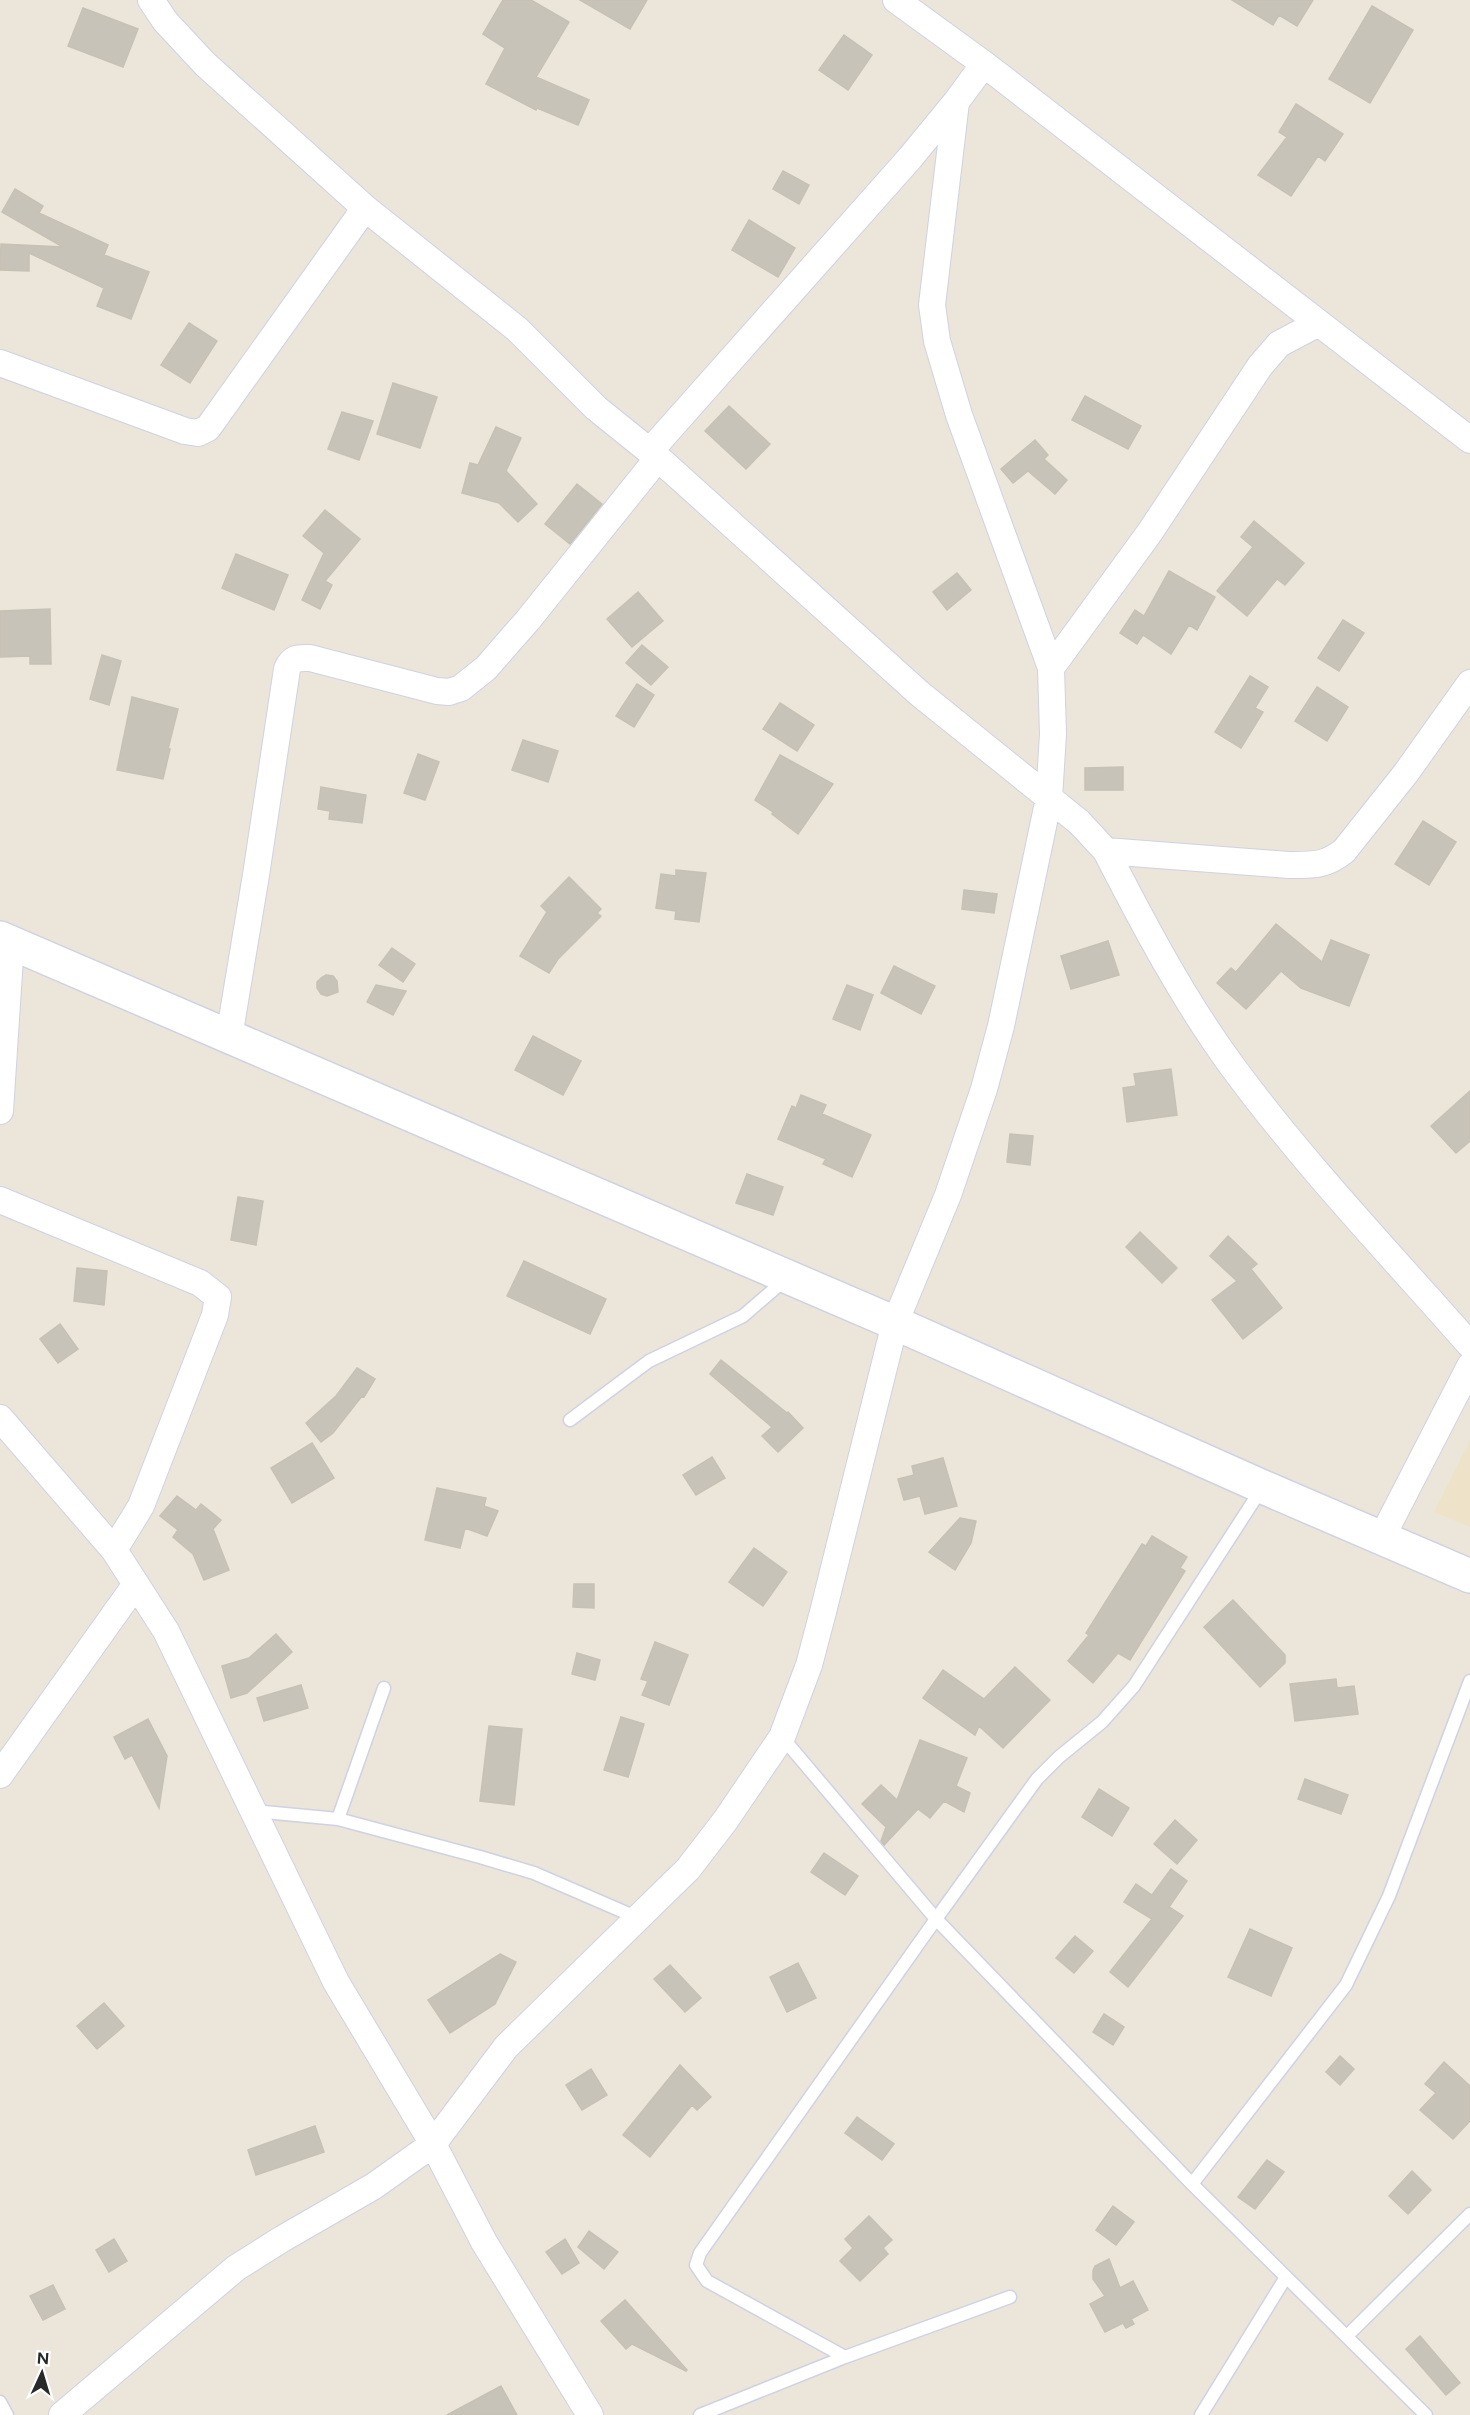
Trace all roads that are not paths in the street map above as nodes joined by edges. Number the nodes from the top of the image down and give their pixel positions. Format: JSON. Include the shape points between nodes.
{"nodes":[{"id":1,"x":151,"y":0,"type":"edge"},
{"id":2,"x":896,"y":0,"type":"edge"},
{"id":3,"x":984,"y":64,"type":"junction"},
{"id":4,"x":956,"y":102,"type":"junction"},
{"id":5,"x":365,"y":208,"type":"junction"},
{"id":6,"x":1317,"y":324,"type":"junction"},
{"id":7,"x":0,"y":363,"type":"edge"},
{"id":8,"x":1470,"y":440,"type":"edge"},
{"id":9,"x":654,"y":455,"type":"junction"},
{"id":10,"x":1051,"y":669,"type":"junction"},
{"id":11,"x":1470,"y":683,"type":"edge"},
{"id":12,"x":1049,"y":798,"type":"junction"},
{"id":13,"x":1106,"y":851,"type":"junction"},
{"id":14,"x":6,"y":940,"type":"edge"},
{"id":15,"x":229,"y":1037,"type":"junction"},
{"id":16,"x":0,"y":1111,"type":"edge"},
{"id":17,"x":0,"y":1200,"type":"edge"},
{"id":18,"x":787,"y":1278,"type":"junction"},
{"id":19,"x":895,"y":1323,"type":"junction"},
{"id":20,"x":1470,"y":1345,"type":"edge"},
{"id":21,"x":1470,"y":1365,"type":"edge"},
{"id":22,"x":0,"y":1418,"type":"edge"},
{"id":23,"x":570,"y":1420,"type":"dead end"},
{"id":24,"x":1263,"y":1487,"type":"junction"},
{"id":25,"x":1381,"y":1539,"type":"junction"},
{"id":26,"x":114,"y":1550,"type":"junction"},
{"id":27,"x":1470,"y":1576,"type":"edge"},
{"id":28,"x":136,"y":1584,"type":"junction"},
{"id":29,"x":1470,"y":1681,"type":"edge"},
{"id":30,"x":384,"y":1688,"type":"dead end"},
{"id":31,"x":782,"y":1737,"type":"junction"},
{"id":32,"x":0,"y":1775,"type":"edge"},
{"id":33,"x":253,"y":1811,"type":"junction"},
{"id":34,"x":338,"y":1819,"type":"junction"},
{"id":35,"x":638,"y":1918,"type":"junction"},
{"id":36,"x":936,"y":1919,"type":"junction"},
{"id":37,"x":433,"y":2144,"type":"junction"},
{"id":38,"x":1192,"y":2184,"type":"junction"},
{"id":39,"x":1470,"y":2214,"type":"edge"},
{"id":40,"x":1286,"y":2277,"type":"junction"},
{"id":41,"x":1010,"y":2297,"type":"dead end"},
{"id":42,"x":1347,"y":2336,"type":"junction"},
{"id":43,"x":845,"y":2357,"type":"junction"},
{"id":44,"x":0,"y":2402,"type":"edge"},
{"id":45,"x":7,"y":2415,"type":"edge"},
{"id":46,"x":62,"y":2415,"type":"edge"},
{"id":47,"x":590,"y":2415,"type":"edge"},
{"id":48,"x":700,"y":2415,"type":"edge"},
{"id":49,"x":1201,"y":2415,"type":"edge"},
{"id":50,"x":1426,"y":2415,"type":"edge"}],
"edges":[{"from":1,"to":5,"type":"street","via":[[205,64]]},
{"from":2,"to":3,"type":"street"},
{"from":3,"to":4,"type":"street"},
{"from":3,"to":6,"type":"street"},
{"from":4,"to":9,"type":"street"},
{"from":4,"to":10,"type":"street","via":[[932,305],[937,341],[959,415]]},
{"from":5,"to":7,"type":"street","via":[[208,428],[198,433]]},
{"from":5,"to":9,"type":"street","via":[[517,329],[596,408]]},
{"from":6,"to":8,"type":"street"},
{"from":6,"to":10,"type":"street","via":[[1279,344],[1260,366],[1150,532]]},
{"from":9,"to":12,"type":"street","via":[[920,694]]},
{"from":9,"to":15,"type":"street","via":[[528,620],[486,668],[460,688],[437,691],[310,658],[291,662]]},
{"from":10,"to":12,"type":"street","via":[[1053,734]]},
{"from":11,"to":13,"type":"street","via":[[1406,773],[1332,861],[1289,865]]},
{"from":12,"to":13,"type":"street"},
{"from":12,"to":19,"type":"street","via":[[984,1089],[948,1195]]},
{"from":13,"to":20,"type":"street","via":[[1158,951],[1230,1064],[1310,1163]]},
{"from":14,"to":15,"type":"main road"},
{"from":14,"to":16,"type":"street"},
{"from":15,"to":18,"type":"main road"},
{"from":17,"to":26,"type":"street","via":[[200,1283],[218,1297],[215,1315],[141,1506]]},
{"from":18,"to":19,"type":"main road"},
{"from":18,"to":23,"type":"lane","via":[[743,1316],[649,1361]]},
{"from":19,"to":24,"type":"main road"},
{"from":19,"to":31,"type":"street","via":[[809,1665]]},
{"from":21,"to":25,"type":"street"},
{"from":22,"to":26,"type":"street"},
{"from":24,"to":25,"type":"main road"},
{"from":24,"to":36,"type":"lane","via":[[1134,1686],[1102,1722],[1037,1779]]},
{"from":25,"to":27,"type":"main road"},
{"from":26,"to":28,"type":"street"},
{"from":28,"to":32,"type":"street"},
{"from":28,"to":33,"type":"street","via":[[166,1632]]},
{"from":29,"to":38,"type":"lane","via":[[1389,1896],[1346,1985]]},
{"from":30,"to":34,"type":"lane"},
{"from":31,"to":35,"type":"street","via":[[706,1847]]},
{"from":31,"to":36,"type":"lane"},
{"from":33,"to":34,"type":"lane"},
{"from":33,"to":37,"type":"street","via":[[336,1982]]},
{"from":34,"to":35,"type":"lane","via":[[511,1865]]},
{"from":35,"to":37,"type":"street","via":[[506,2047]]},
{"from":36,"to":38,"type":"lane"},
{"from":36,"to":43,"type":"lane","via":[[700,2253],[696,2265],[707,2281]]},
{"from":37,"to":46,"type":"street","via":[[374,2186],[236,2268]]},
{"from":37,"to":47,"type":"street","via":[[484,2242]]},
{"from":38,"to":40,"type":"lane"},
{"from":39,"to":42,"type":"lane"},
{"from":40,"to":42,"type":"lane"},
{"from":40,"to":49,"type":"lane"},
{"from":41,"to":43,"type":"lane"},
{"from":42,"to":50,"type":"lane"},
{"from":43,"to":48,"type":"lane"},
{"from":44,"to":45,"type":"lane"}]}
